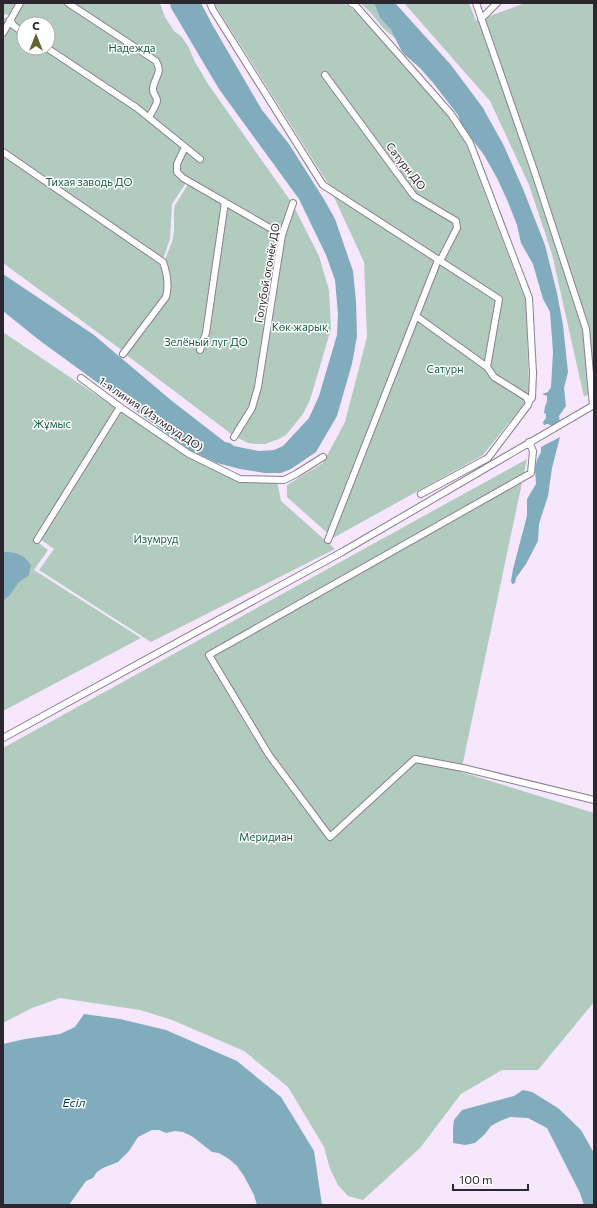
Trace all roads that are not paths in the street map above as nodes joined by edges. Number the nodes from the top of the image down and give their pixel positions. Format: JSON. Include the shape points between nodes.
{"nodes":[{"id":1,"x":20,"y":3,"type":"edge"},
{"id":2,"x":68,"y":3,"type":"edge"},
{"id":3,"x":210,"y":3,"type":"edge"},
{"id":4,"x":351,"y":3,"type":"edge"},
{"id":5,"x":476,"y":3,"type":"edge"},
{"id":6,"x":497,"y":3,"type":"edge"},
{"id":7,"x":481,"y":19,"type":"junction"},
{"id":8,"x":10,"y":20,"type":"junction"},
{"id":9,"x":16,"y":27,"type":"edge"},
{"id":10,"x":3,"y":33,"type":"edge"},
{"id":11,"x":56,"y":55,"type":"edge"},
{"id":12,"x":325,"y":75,"type":"dead end"},
{"id":13,"x":149,"y":117,"type":"junction"},
{"id":14,"x":186,"y":147,"type":"junction"},
{"id":15,"x":3,"y":152,"type":"edge"},
{"id":16,"x":200,"y":159,"type":"dead end"},
{"id":17,"x":225,"y":202,"type":"junction"},
{"id":18,"x":293,"y":202,"type":"dead end"},
{"id":19,"x":282,"y":235,"type":"junction"},
{"id":20,"x":439,"y":260,"type":"junction"},
{"id":21,"x":416,"y":316,"type":"junction"},
{"id":22,"x":200,"y":350,"type":"dead end"},
{"id":23,"x":123,"y":354,"type":"dead end"},
{"id":24,"x":487,"y":367,"type":"junction"},
{"id":25,"x":81,"y":378,"type":"dead end"},
{"id":26,"x":528,"y":401,"type":"junction"},
{"id":27,"x":593,"y":405,"type":"edge"},
{"id":28,"x":120,"y":407,"type":"junction"},
{"id":29,"x":234,"y":437,"type":"dead end"},
{"id":30,"x":529,"y":442,"type":"junction"},
{"id":31,"x":323,"y":457,"type":"dead end"},
{"id":32,"x":421,"y":494,"type":"dead end"},
{"id":33,"x":37,"y":540,"type":"dead end"},
{"id":34,"x":328,"y":540,"type":"dead end"},
{"id":35,"x":3,"y":738,"type":"edge"},
{"id":36,"x":594,"y":800,"type":"edge"}],
"edges":[{"from":1,"to":8,"type":"street"},
{"from":2,"to":13,"type":"street","via":[[156,61],[160,71],[153,91],[157,102]]},
{"from":3,"to":20,"type":"street","via":[[322,185]]},
{"from":4,"to":26,"type":"street","via":[[451,114],[470,143],[529,298],[533,373],[532,398]]},
{"from":5,"to":7,"type":"street"},
{"from":6,"to":7,"type":"street"},
{"from":7,"to":27,"type":"street","via":[[586,329]]},
{"from":8,"to":9,"type":"street"},
{"from":8,"to":10,"type":"street"},
{"from":11,"to":13,"type":"street"},
{"from":12,"to":20,"type":"street","name":"Сатурн ДО","via":[[414,196],[456,222],[457,228]]},
{"from":13,"to":14,"type":"street"},
{"from":14,"to":16,"type":"street"},
{"from":14,"to":17,"type":"street","via":[[177,164],[177,172]]},
{"from":15,"to":23,"type":"street","via":[[163,262],[167,273],[166,297]]},
{"from":17,"to":19,"type":"street"},
{"from":17,"to":22,"type":"street","via":[[206,333]]},
{"from":18,"to":19,"type":"street","name":"Голубой огонёк ДО"},
{"from":19,"to":29,"type":"street","name":"Голубой огонёк ДО","via":[[258,387],[252,408]]},
{"from":20,"to":21,"type":"street","name":"Сатурн ДО"},
{"from":20,"to":24,"type":"street","via":[[499,299]]},
{"from":21,"to":24,"type":"street"},
{"from":21,"to":34,"type":"street","name":"Сатурн ДО"},
{"from":24,"to":26,"type":"street","via":[[494,377],[526,397]]},
{"from":25,"to":28,"type":"street","name":"1-я линия (Изумруд ДО)"},
{"from":26,"to":32,"type":"street","via":[[528,405],[488,458]]},
{"from":27,"to":30,"type":"street"},
{"from":28,"to":31,"type":"street","name":"1-я линия (Изумруд ДО)","via":[[189,454],[240,479],[284,480]]},
{"from":28,"to":33,"type":"street"},
{"from":30,"to":35,"type":"street","via":[[342,552]]},
{"from":30,"to":36,"type":"street","via":[[534,451],[531,473],[209,654],[269,755],[330,837],[414,759],[463,768]]}]}
